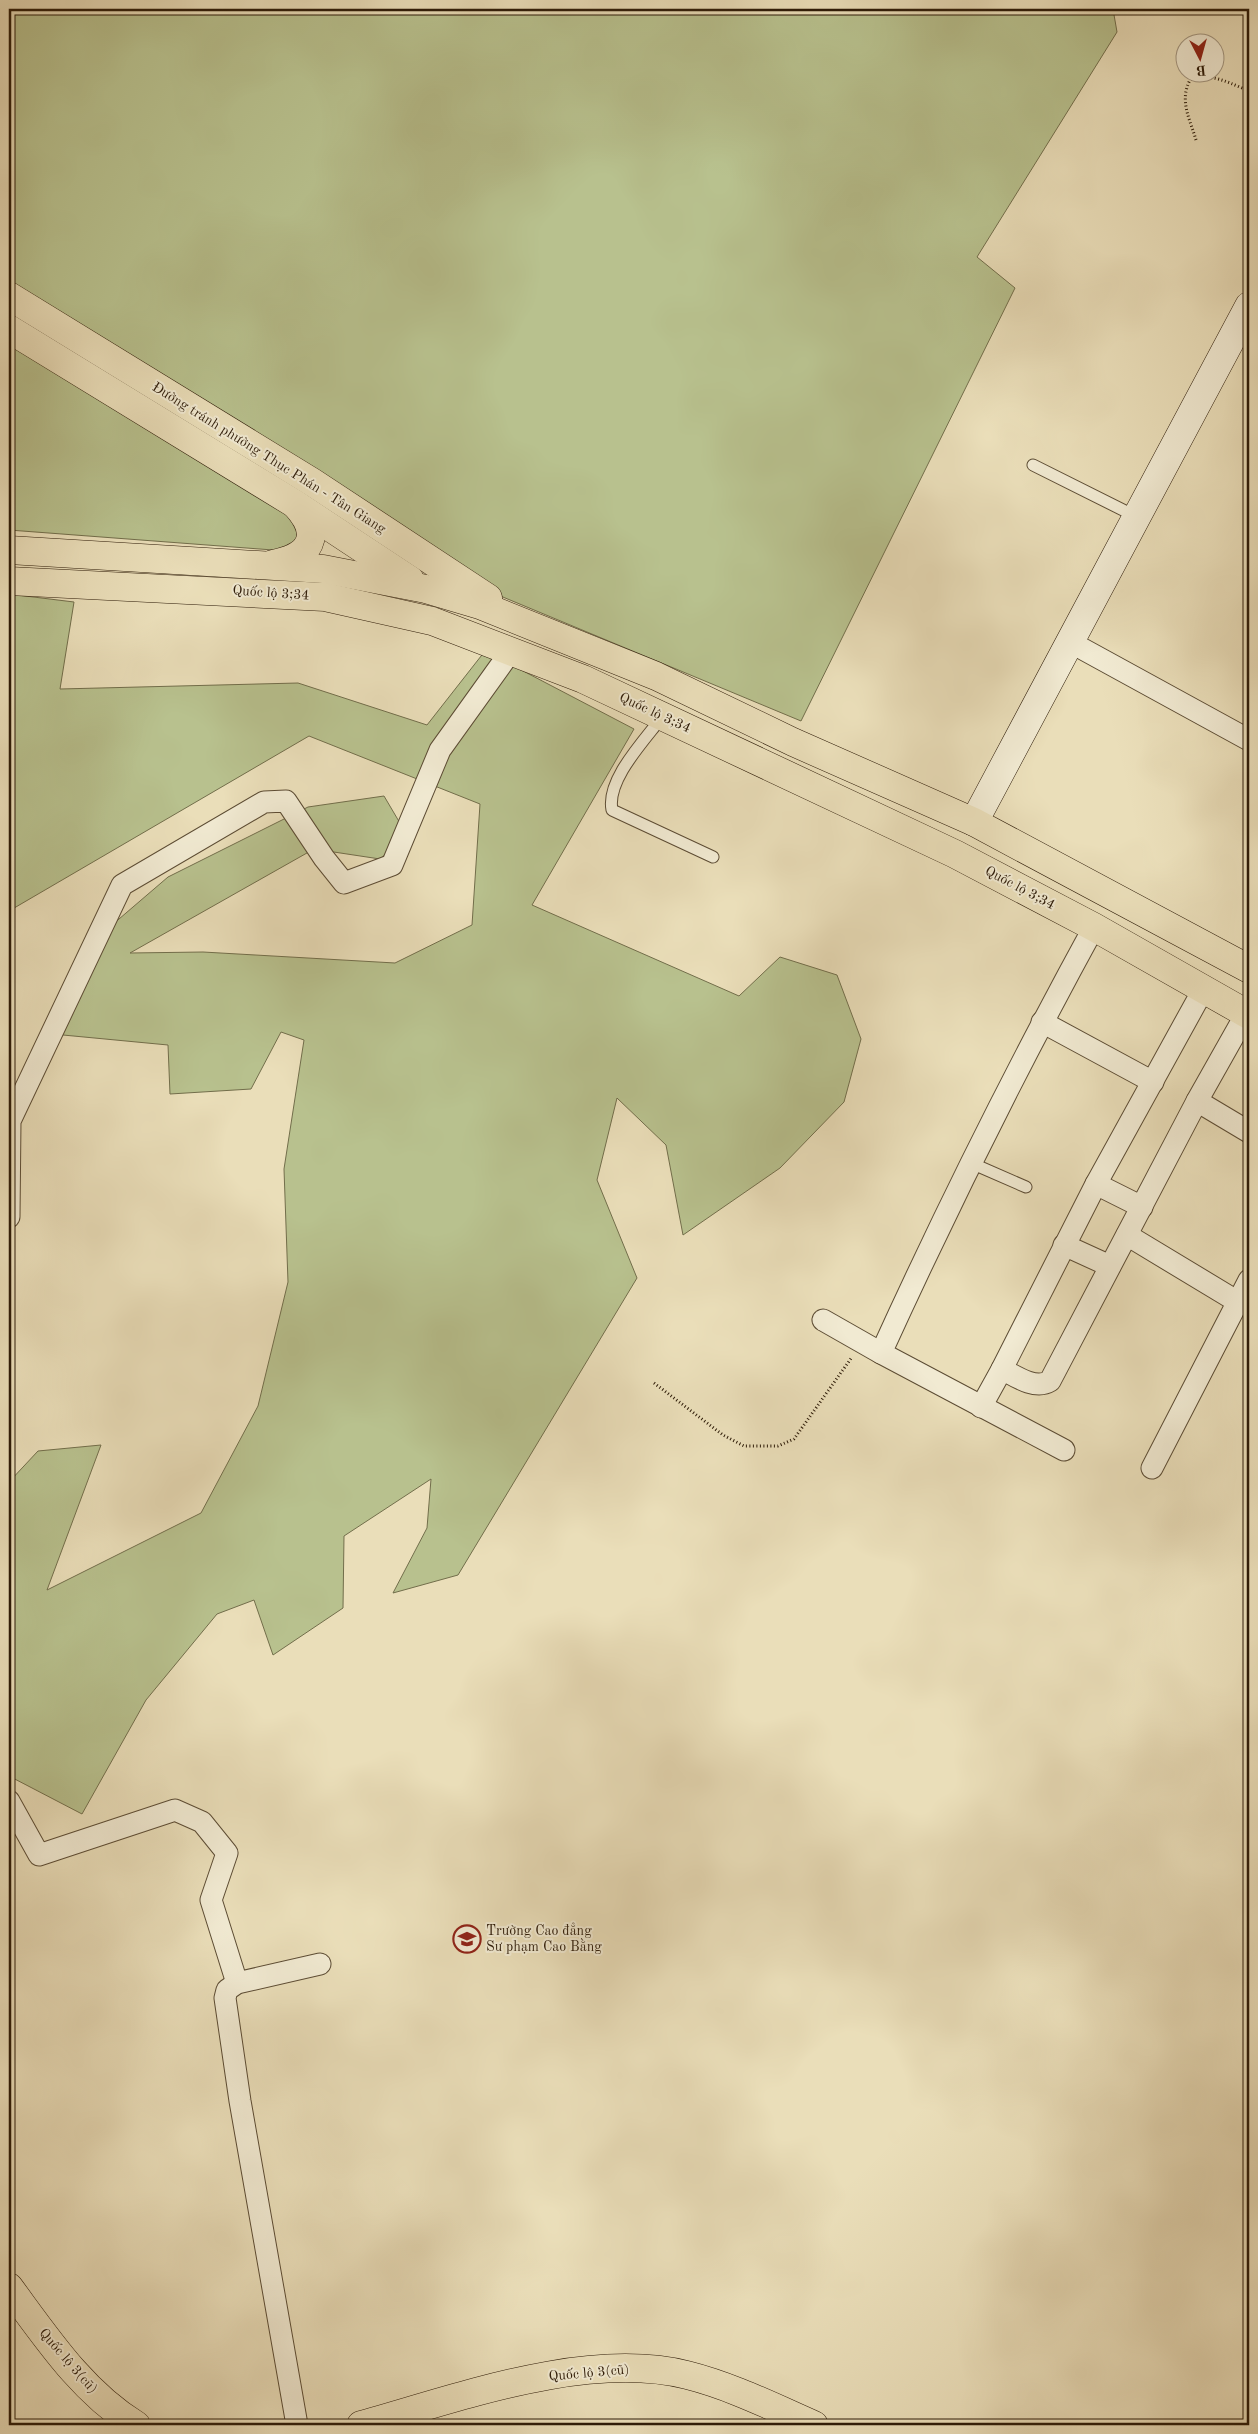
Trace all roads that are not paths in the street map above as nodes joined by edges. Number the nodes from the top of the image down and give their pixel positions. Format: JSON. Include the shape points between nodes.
{"nodes":[{"id":1,"x":9,"y":296,"type":"edge"},
{"id":2,"x":1249,"y":306,"type":"edge"},
{"id":3,"x":9,"y":329,"type":"edge"},
{"id":4,"x":1033,"y":465,"type":"dead end"},
{"id":5,"x":312,"y":482,"type":"junction"},
{"id":6,"x":295,"y":504,"type":"junction"},
{"id":7,"x":1137,"y":516,"type":"junction"},
{"id":8,"x":9,"y":550,"type":"edge"},
{"id":9,"x":266,"y":565,"type":"junction"},
{"id":10,"x":9,"y":581,"type":"edge"},
{"id":11,"x":421,"y":588,"type":"junction"},
{"id":12,"x":527,"y":624,"type":"junction"},
{"id":13,"x":1070,"y":642,"type":"junction"},
{"id":14,"x":511,"y":651,"type":"junction"},
{"id":15,"x":662,"y":717,"type":"junction"},
{"id":16,"x":1249,"y":740,"type":"edge"},
{"id":17,"x":974,"y":822,"type":"junction"},
{"id":18,"x":955,"y":854,"type":"junction"},
{"id":19,"x":713,"y":858,"type":"dead end"},
{"id":20,"x":1094,"y":927,"type":"junction"},
{"id":21,"x":1249,"y":970,"type":"edge"},
{"id":22,"x":1203,"y":990,"type":"junction"},
{"id":23,"x":1248,"y":1014,"type":"edge"},
{"id":24,"x":1042,"y":1022,"type":"junction"},
{"id":25,"x":1153,"y":1082,"type":"junction"},
{"id":26,"x":1197,"y":1101,"type":"junction"},
{"id":27,"x":1249,"y":1132,"type":"edge"},
{"id":28,"x":971,"y":1163,"type":"junction"},
{"id":29,"x":1096,"y":1184,"type":"junction"},
{"id":30,"x":1026,"y":1187,"type":"dead end"},
{"id":31,"x":1142,"y":1207,"type":"junction"},
{"id":32,"x":9,"y":1217,"type":"edge"},
{"id":33,"x":1127,"y":1235,"type":"junction"},
{"id":34,"x":1064,"y":1245,"type":"junction"},
{"id":35,"x":1110,"y":1266,"type":"junction"},
{"id":36,"x":1249,"y":1280,"type":"edge"},
{"id":37,"x":1238,"y":1302,"type":"junction"},
{"id":38,"x":823,"y":1320,"type":"dead end"},
{"id":39,"x":881,"y":1353,"type":"junction"},
{"id":40,"x":1002,"y":1369,"type":"junction"},
{"id":41,"x":981,"y":1407,"type":"junction"},
{"id":42,"x":1064,"y":1450,"type":"dead end"},
{"id":43,"x":1152,"y":1468,"type":"dead end"},
{"id":44,"x":9,"y":1801,"type":"edge"},
{"id":45,"x":320,"y":1964,"type":"dead end"},
{"id":46,"x":237,"y":1983,"type":"junction"},
{"id":47,"x":9,"y":2288,"type":"edge"},
{"id":48,"x":129,"y":2423,"type":"edge"},
{"id":49,"x":297,"y":2425,"type":"edge"},
{"id":50,"x":360,"y":2425,"type":"edge"},
{"id":51,"x":814,"y":2425,"type":"edge"}],
"edges":[{"from":1,"to":5,"type":"main road","name":"Đường tránh phường Thục Phán - Tân Giang"},
{"from":2,"to":7,"type":"street"},
{"from":3,"to":6,"type":"main road","name":"Đường tránh phường Thục Phán - Tân Giang"},
{"from":4,"to":7,"type":"lane"},
{"from":5,"to":6,"type":"main road","via":[[314,494],[310,500]]},
{"from":5,"to":12,"type":"main road","name":"Đường tránh phường Thục Phán - Tân Giang"},
{"from":6,"to":9,"type":"main road","via":[[309,523],[311,541],[305,551],[294,558]]},
{"from":6,"to":11,"type":"main road","name":"Đường tránh phường Thục Phán - Tân Giang"},
{"from":7,"to":13,"type":"street"},
{"from":8,"to":9,"type":"main road","name":"Quốc lộ 3;34"},
{"from":9,"to":11,"type":"main road","name":"Quốc lộ 3;34","via":[[323,569]]},
{"from":10,"to":14,"type":"main road","name":"Quốc lộ 3;34","via":[[325,597],[432,621]]},
{"from":11,"to":12,"type":"main road","name":"Quốc lộ 3;34","via":[[480,604]]},
{"from":11,"to":14,"type":"main road","name":"Đường tránh phường Thục Phán - Tân Giang"},
{"from":12,"to":17,"type":"main road","name":"Quốc lộ 3;34","via":[[656,676],[793,742]]},
{"from":13,"to":16,"type":"street"},
{"from":13,"to":17,"type":"street"},
{"from":14,"to":15,"type":"main road","name":"Quốc lộ 3;34","via":[[583,679]]},
{"from":14,"to":32,"type":"street","via":[[440,750],[392,865],[344,883],[286,800],[264,802],[122,885],[10,1121]]},
{"from":15,"to":18,"type":"main road","name":"Quốc lộ 3;34"},
{"from":15,"to":19,"type":"lane","via":[[621,771],[610,800],[612,810]]},
{"from":17,"to":18,"type":"main road"},
{"from":17,"to":21,"type":"main road","name":"Quốc lộ 3;34"},
{"from":18,"to":20,"type":"main road","name":"Quốc lộ 3;34"},
{"from":20,"to":22,"type":"main road","name":"Quốc lộ 3;34"},
{"from":20,"to":24,"type":"street"},
{"from":22,"to":23,"type":"main road","name":"Quốc lộ 3;34"},
{"from":22,"to":25,"type":"street"},
{"from":23,"to":26,"type":"street"},
{"from":24,"to":25,"type":"street"},
{"from":24,"to":28,"type":"street"},
{"from":25,"to":29,"type":"street"},
{"from":26,"to":27,"type":"street"},
{"from":26,"to":31,"type":"street"},
{"from":28,"to":30,"type":"lane"},
{"from":28,"to":39,"type":"street"},
{"from":29,"to":31,"type":"street"},
{"from":29,"to":34,"type":"street"},
{"from":31,"to":33,"type":"street"},
{"from":33,"to":35,"type":"street"},
{"from":33,"to":37,"type":"street"},
{"from":34,"to":35,"type":"street"},
{"from":34,"to":40,"type":"street"},
{"from":35,"to":40,"type":"street","via":[[1050,1381],[1037,1384]]},
{"from":36,"to":37,"type":"street"},
{"from":37,"to":43,"type":"street"},
{"from":38,"to":39,"type":"street"},
{"from":39,"to":41,"type":"street"},
{"from":40,"to":41,"type":"street"},
{"from":41,"to":42,"type":"street"},
{"from":44,"to":46,"type":"street","via":[[39,1855],[175,1810],[202,1822],[227,1853],[211,1900]]},
{"from":45,"to":46,"type":"street"},
{"from":46,"to":49,"type":"street","via":[[227,1990],[226,2002],[240,2101]]},
{"from":47,"to":48,"type":"main road","name":"Quốc lộ 3(cũ)","via":[[95,2394]]},
{"from":50,"to":51,"type":"main road","name":"Quốc lộ 3(cũ)","via":[[516,2382],[614,2369],[687,2375],[733,2390]]}]}
